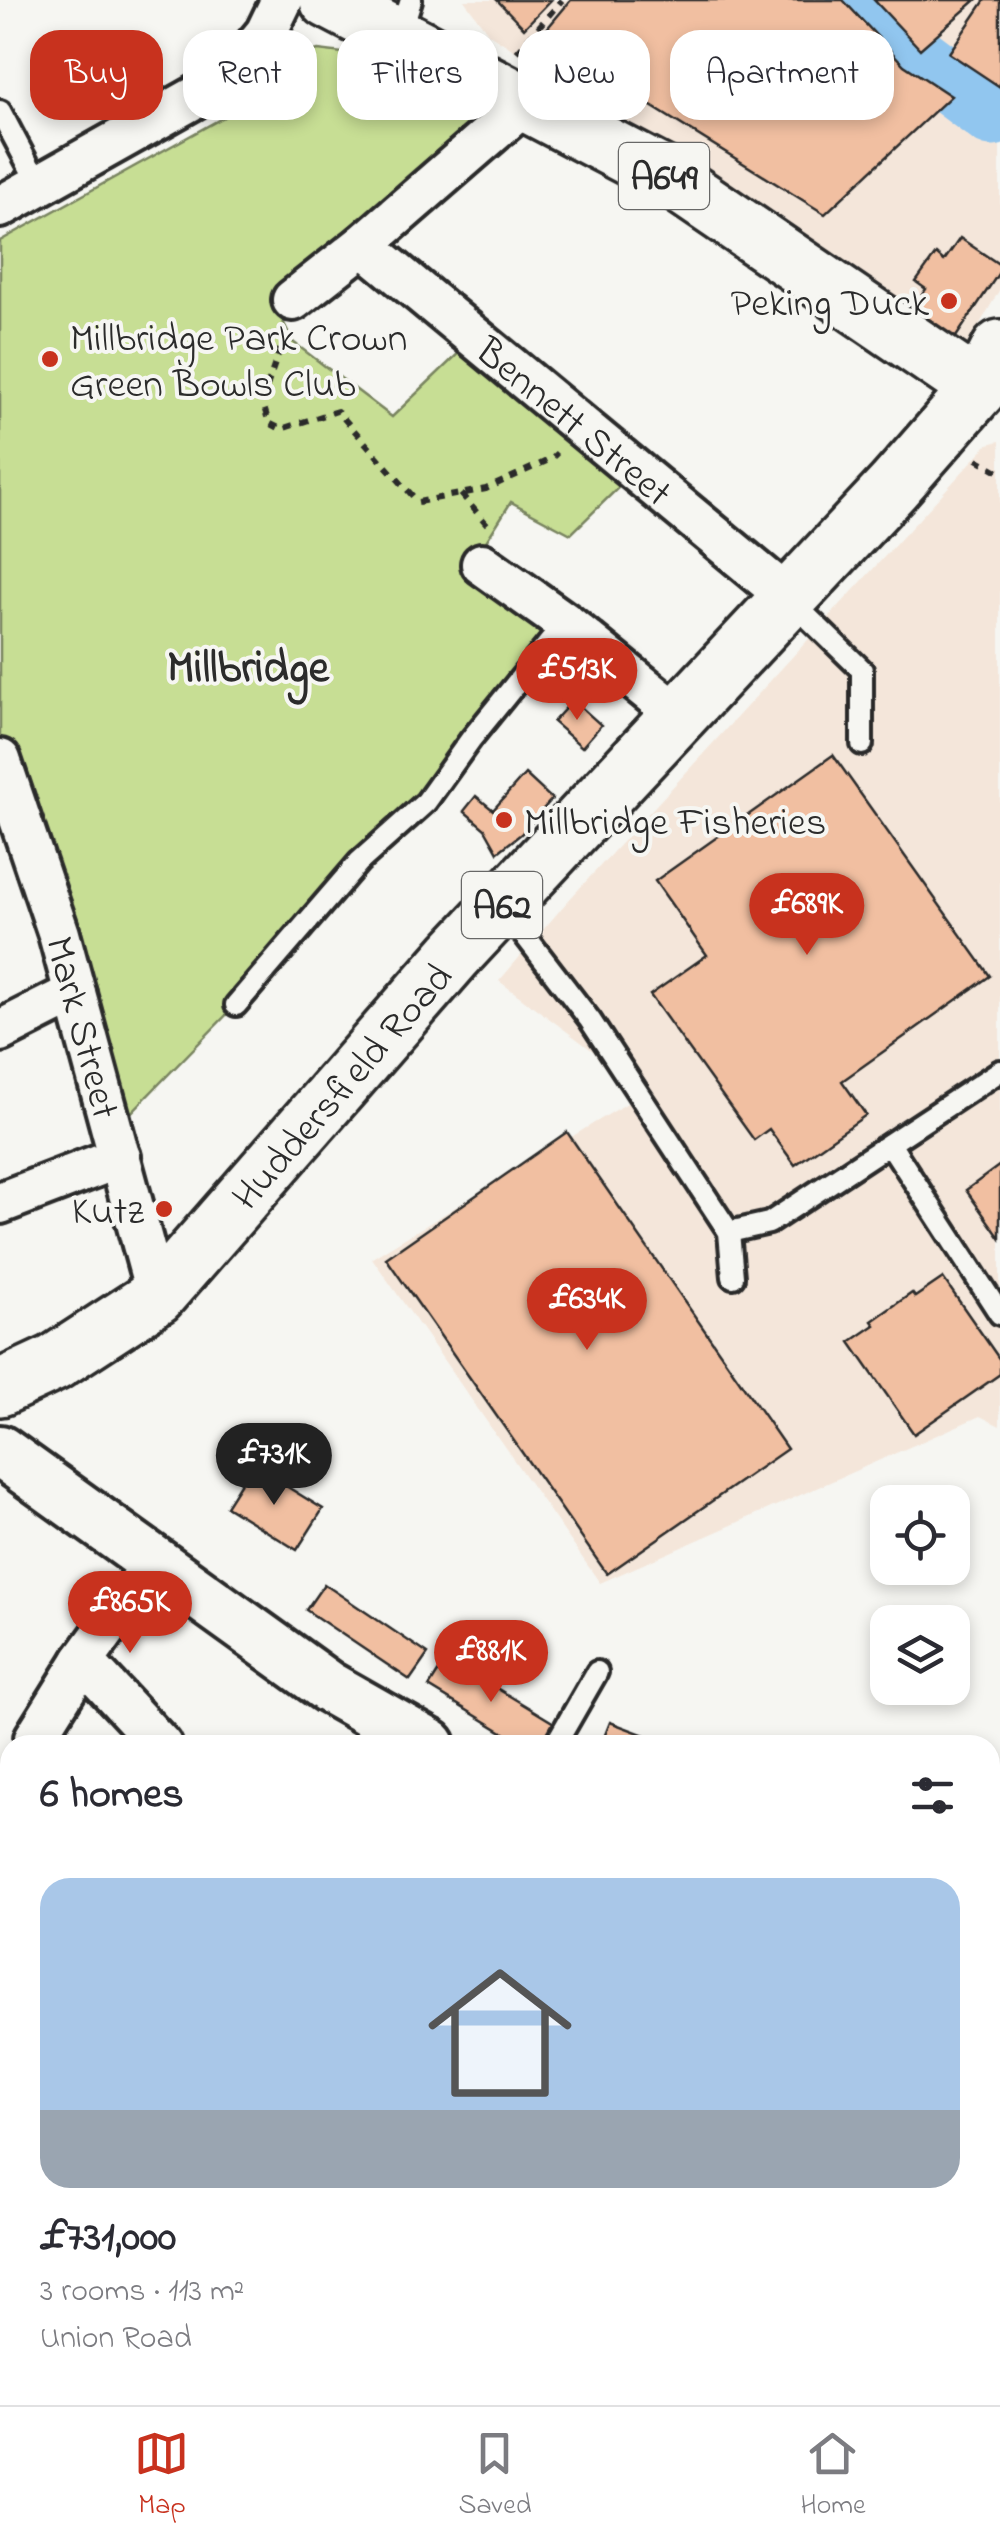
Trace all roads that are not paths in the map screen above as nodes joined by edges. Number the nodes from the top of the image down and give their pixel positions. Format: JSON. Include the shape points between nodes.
{"nodes":[{"id":1,"x":282,"y":0,"type":"edge"},
{"id":2,"x":328,"y":0,"type":"edge"},
{"id":3,"x":405,"y":19,"type":"edge"},
{"id":4,"x":518,"y":79,"type":"edge"},
{"id":5,"x":518,"y":82,"type":"edge"},
{"id":6,"x":0,"y":111,"type":"edge"},
{"id":7,"x":581,"y":120,"type":"edge"},
{"id":8,"x":38,"y":185,"type":"junction"},
{"id":9,"x":0,"y":207,"type":"edge"},
{"id":10,"x":363,"y":245,"type":"junction"},
{"id":11,"x":293,"y":300,"type":"road end"},
{"id":12,"x":993,"y":375,"type":"edge"},
{"id":13,"x":482,"y":564,"type":"dead end"},
{"id":14,"x":788,"y":598,"type":"junction"},
{"id":15,"x":565,"y":623,"type":"junction"},
{"id":16,"x":677,"y":714,"type":"junction"},
{"id":17,"x":862,"y":744,"type":"dead end"},
{"id":18,"x":0,"y":760,"type":"edge"},
{"id":19,"x":7,"y":804,"type":"edge"},
{"id":20,"x":502,"y":905,"type":"junction"},
{"id":21,"x":75,"y":993,"type":"junction"},
{"id":22,"x":236,"y":1004,"type":"dead end"},
{"id":23,"x":0,"y":1032,"type":"edge"},
{"id":24,"x":1000,"y":1071,"type":"edge"},
{"id":25,"x":890,"y":1144,"type":"junction"},
{"id":26,"x":120,"y":1157,"type":"junction"},
{"id":27,"x":0,"y":1203,"type":"edge"},
{"id":28,"x":729,"y":1232,"type":"junction"},
{"id":29,"x":733,"y":1277,"type":"dead end"},
{"id":30,"x":157,"y":1296,"type":"junction"},
{"id":31,"x":1000,"y":1314,"type":"edge"},
{"id":32,"x":0,"y":1388,"type":"edge"},
{"id":33,"x":0,"y":1451,"type":"edge"},
{"id":34,"x":154,"y":1563,"type":"junction"},
{"id":35,"x":84,"y":1661,"type":"junction"},
{"id":36,"x":597,"y":1672,"type":"dead end"},
{"id":37,"x":37,"y":1735,"type":"edge"},
{"id":38,"x":152,"y":1735,"type":"edge"},
{"id":39,"x":412,"y":1735,"type":"edge"},
{"id":40,"x":561,"y":1735,"type":"edge"}],
"edges":[{"from":1,"to":8,"type":"street","via":[[266,33],[228,79]]},
{"from":2,"to":3,"type":"main road","number":"A649"},
{"from":3,"to":4,"type":"main road","number":"A649"},
{"from":5,"to":10,"type":"street"},
{"from":6,"to":8,"type":"lane"},
{"from":7,"to":12,"type":"main road","number":"A649"},
{"from":8,"to":9,"type":"street"},
{"from":10,"to":11,"type":"street"},
{"from":10,"to":14,"type":"street","name":"Bennett Street"},
{"from":12,"to":14,"type":"main road","name":"Huddersfield Road","number":"A62"},
{"from":13,"to":15,"type":"street"},
{"from":14,"to":16,"type":"main road","name":"Huddersfield Road","number":"A62"},
{"from":14,"to":17,"type":"lane","via":[[862,670]]},
{"from":15,"to":16,"type":"street"},
{"from":15,"to":22,"type":"lane","via":[[426,802],[359,862]]},
{"from":16,"to":20,"type":"main road","name":"Huddersfield Road","number":"A62"},
{"from":18,"to":19,"type":"street","name":"Mark Street"},
{"from":19,"to":21,"type":"street","name":"Mark Street"},
{"from":20,"to":28,"type":"lane","via":[[590,1020]]},
{"from":20,"to":30,"type":"main road","name":"Huddersfield Road","number":"A62"},
{"from":21,"to":23,"type":"street"},
{"from":21,"to":26,"type":"street","name":"Mark Street"},
{"from":24,"to":25,"type":"lane"},
{"from":25,"to":28,"type":"lane","via":[[768,1224]]},
{"from":25,"to":31,"type":"lane"},
{"from":26,"to":27,"type":"street"},
{"from":26,"to":30,"type":"street","name":"Mark Street"},
{"from":28,"to":29,"type":"lane"},
{"from":30,"to":32,"type":"main road","name":"Huddersfield Road","number":"A62","via":[[54,1363]]},
{"from":33,"to":34,"type":"street"},
{"from":34,"to":35,"type":"street"},
{"from":34,"to":39,"type":"street","via":[[328,1687]]},
{"from":35,"to":37,"type":"street"},
{"from":35,"to":38,"type":"street"},
{"from":36,"to":40,"type":"lane"}]}
